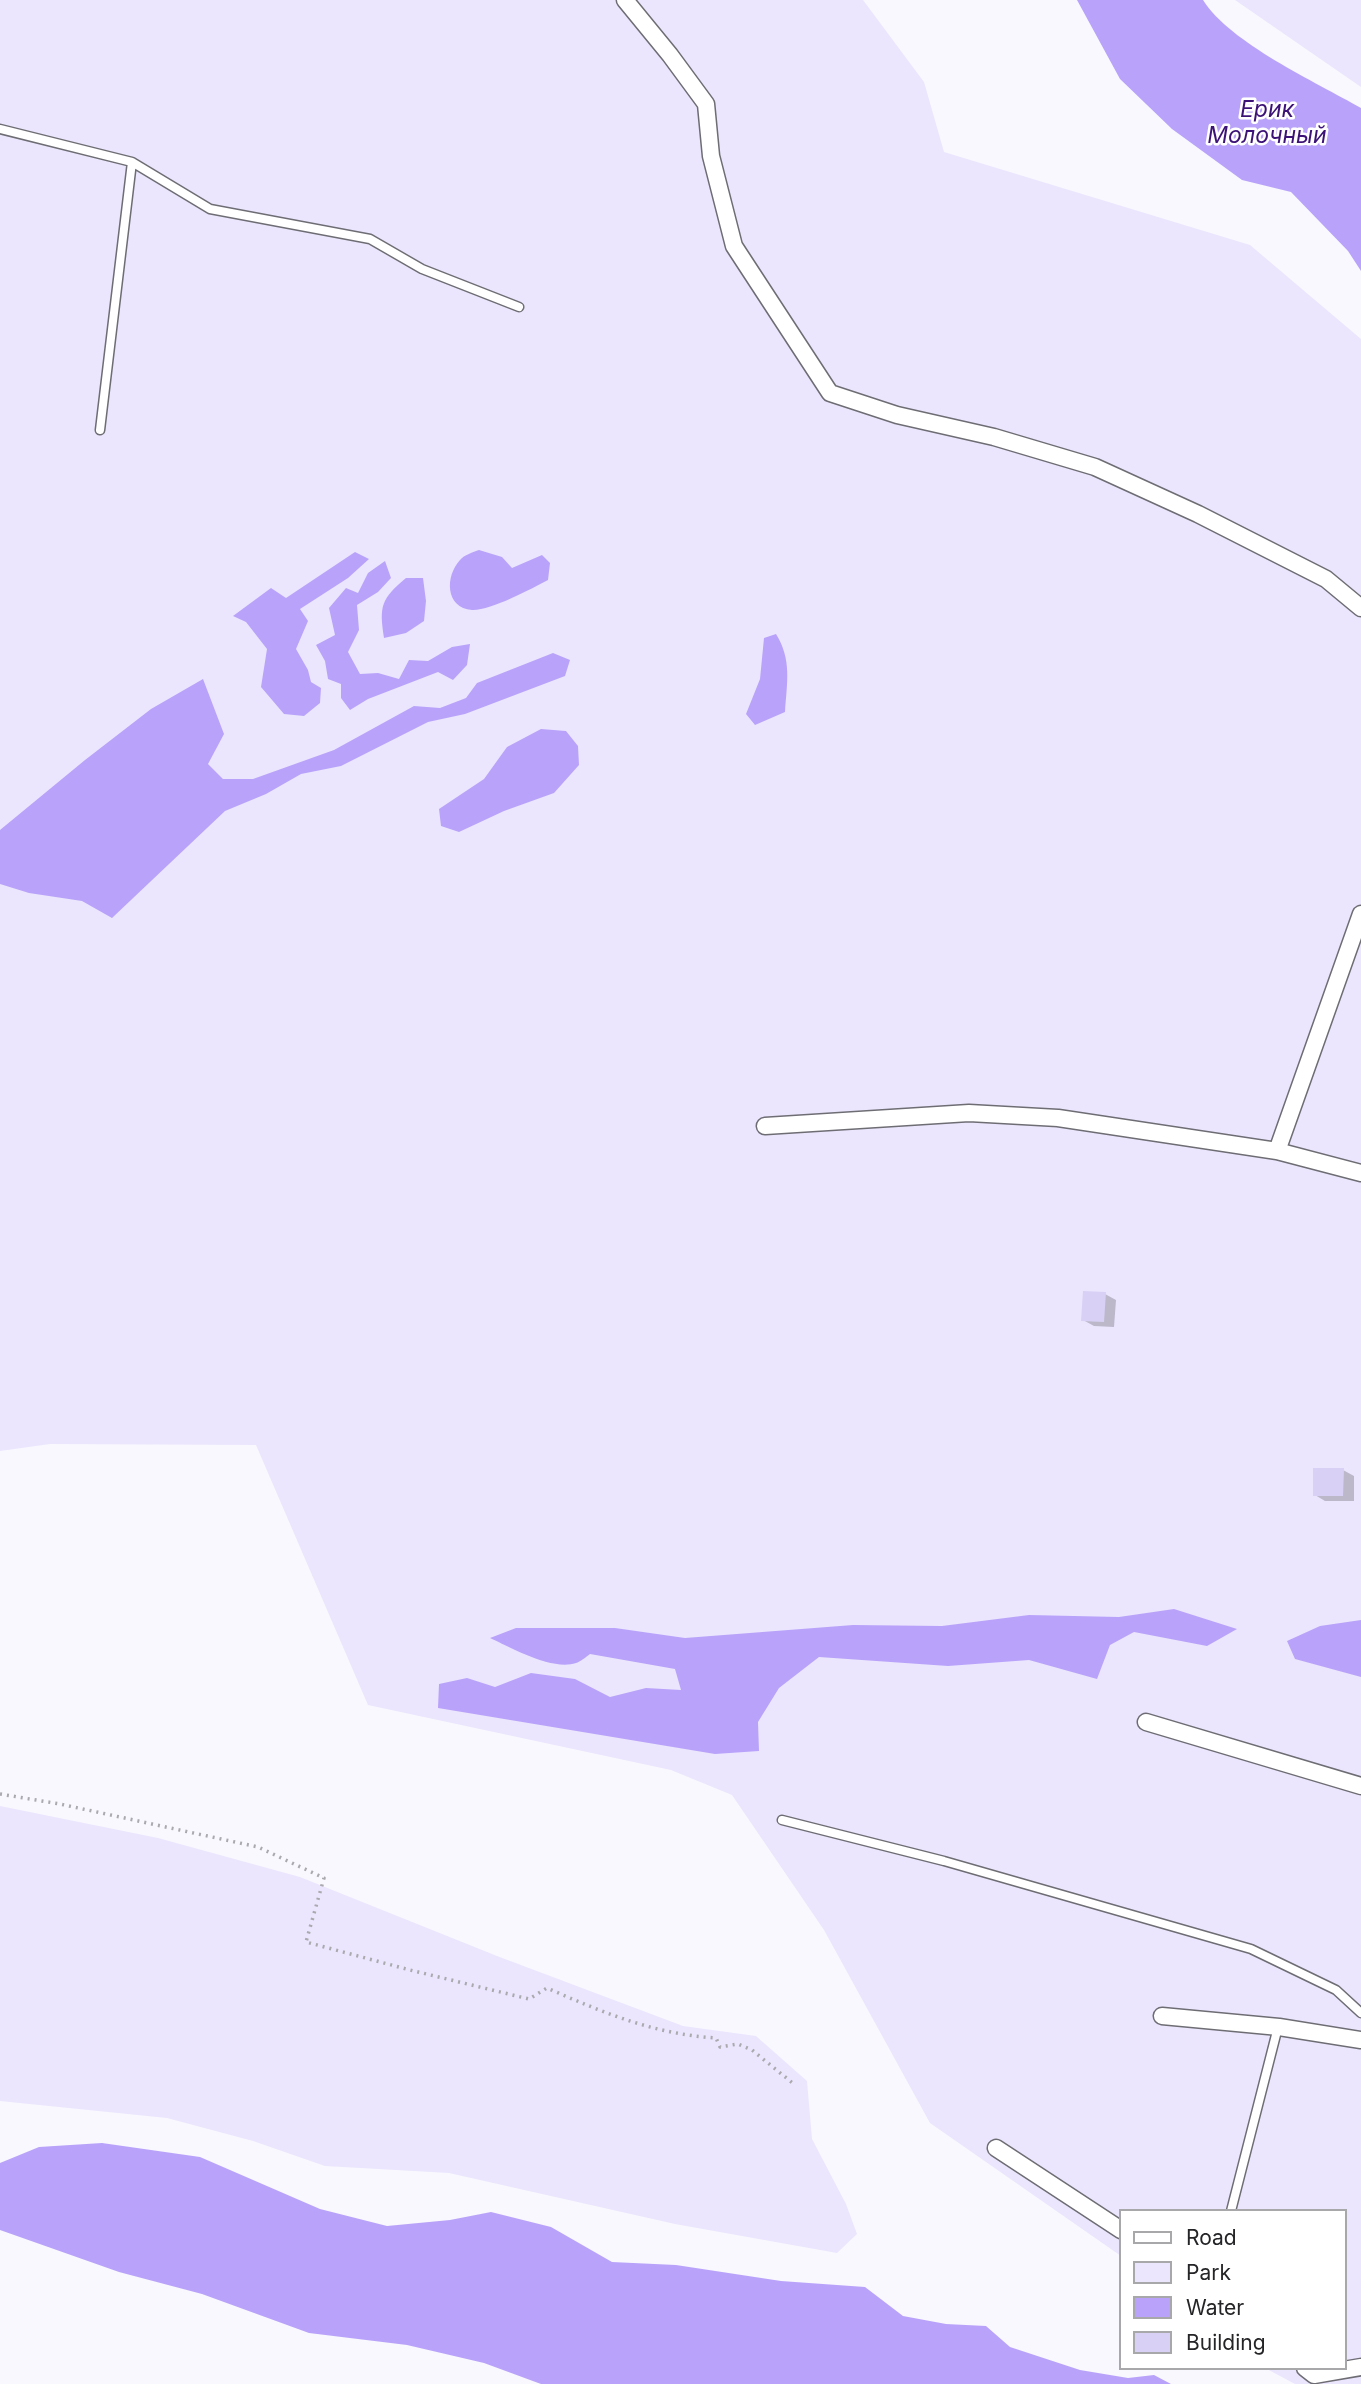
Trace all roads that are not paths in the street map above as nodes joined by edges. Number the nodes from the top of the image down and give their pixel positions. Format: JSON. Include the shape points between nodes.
{"nodes":[{"id":1,"x":625,"y":0,"type":"edge"},
{"id":2,"x":0,"y":129,"type":"edge"},
{"id":3,"x":132,"y":162,"type":"junction"},
{"id":4,"x":519,"y":307,"type":"dead end"},
{"id":5,"x":100,"y":430,"type":"dead end"},
{"id":6,"x":1361,"y":608,"type":"edge"},
{"id":7,"x":1361,"y":915,"type":"edge"},
{"id":8,"x":765,"y":1126,"type":"dead end"},
{"id":9,"x":1277,"y":1151,"type":"junction"},
{"id":10,"x":1361,"y":1173,"type":"edge"},
{"id":11,"x":1146,"y":1722,"type":"dead end"},
{"id":12,"x":1361,"y":1786,"type":"edge"},
{"id":13,"x":782,"y":1820,"type":"dead end"},
{"id":14,"x":1361,"y":2013,"type":"edge"},
{"id":15,"x":1163,"y":2016,"type":"dead end"},
{"id":16,"x":1279,"y":2027,"type":"junction"},
{"id":17,"x":1361,"y":2040,"type":"edge"},
{"id":18,"x":996,"y":2148,"type":"dead end"},
{"id":19,"x":1232,"y":2209,"type":"edge"},
{"id":20,"x":1120,"y":2229,"type":"edge"},
{"id":21,"x":1308,"y":2370,"type":"edge"},
{"id":22,"x":1343,"y":2370,"type":"edge"}],
"edges":[{"from":1,"to":6,"type":"street","via":[[706,104],[711,156],[734,246],[830,393],[1095,467],[1326,579]]},
{"from":2,"to":3,"type":"lane"},
{"from":3,"to":4,"type":"lane","via":[[210,209],[370,239],[422,269]]},
{"from":3,"to":5,"type":"lane"},
{"from":7,"to":9,"type":"street"},
{"from":8,"to":9,"type":"street","via":[[969,1113],[1058,1118]]},
{"from":9,"to":10,"type":"street"},
{"from":11,"to":12,"type":"street"},
{"from":13,"to":14,"type":"lane","via":[[996,1875],[1251,1950],[1336,1990]]},
{"from":15,"to":16,"type":"street"},
{"from":16,"to":17,"type":"street"},
{"from":16,"to":19,"type":"lane"},
{"from":18,"to":20,"type":"street"},
{"from":21,"to":22,"type":"street","via":[[1314,2375]]}]}
